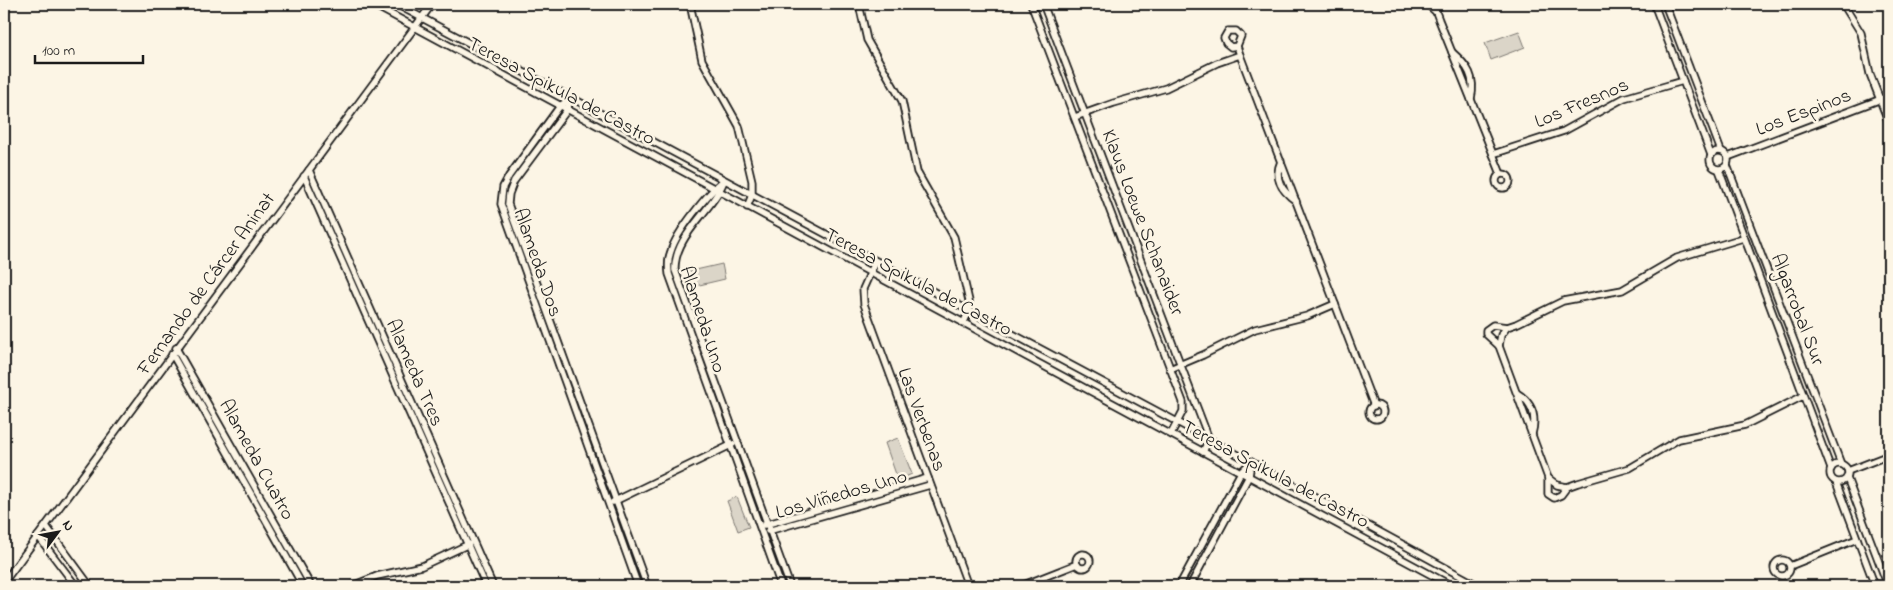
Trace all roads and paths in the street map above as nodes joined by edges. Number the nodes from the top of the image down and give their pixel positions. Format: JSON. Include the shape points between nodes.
{"nodes":[{"id":1,"x":372,"y":4,"type":"edge"},
{"id":2,"x":396,"y":4,"type":"edge"},
{"id":3,"x":432,"y":4,"type":"edge"},
{"id":4,"x":690,"y":4,"type":"edge"},
{"id":5,"x":859,"y":4,"type":"edge"},
{"id":6,"x":1031,"y":4,"type":"edge"},
{"id":7,"x":1043,"y":4,"type":"edge"},
{"id":8,"x":1427,"y":4,"type":"edge"},
{"id":9,"x":1439,"y":4,"type":"edge"},
{"id":10,"x":1654,"y":4,"type":"edge"},
{"id":11,"x":1665,"y":4,"type":"edge"},
{"id":12,"x":1843,"y":4,"type":"edge"},
{"id":13,"x":1436,"y":12,"type":"junction"},
{"id":14,"x":422,"y":17,"type":"junction"},
{"id":15,"x":414,"y":28,"type":"junction"},
{"id":16,"x":1237,"y":46,"type":"dead end"},
{"id":17,"x":1452,"y":52,"type":"junction"},
{"id":18,"x":1240,"y":55,"type":"junction"},
{"id":19,"x":1683,"y":81,"type":"junction"},
{"id":20,"x":1889,"y":96,"type":"edge"},
{"id":21,"x":571,"y":98,"type":"junction"},
{"id":22,"x":1880,"y":99,"type":"junction"},
{"id":23,"x":1471,"y":100,"type":"junction"},
{"id":24,"x":560,"y":106,"type":"junction"},
{"id":25,"x":567,"y":110,"type":"junction"},
{"id":26,"x":1084,"y":113,"type":"junction"},
{"id":27,"x":1075,"y":117,"type":"junction"},
{"id":28,"x":1889,"y":123,"type":"edge"},
{"id":29,"x":1721,"y":151,"type":"junction"},
{"id":30,"x":1493,"y":154,"type":"junction"},
{"id":31,"x":1712,"y":155,"type":"junction"},
{"id":32,"x":1728,"y":157,"type":"junction"},
{"id":33,"x":1281,"y":161,"type":"junction"},
{"id":34,"x":1727,"y":165,"type":"junction"},
{"id":35,"x":308,"y":170,"type":"junction"},
{"id":36,"x":1719,"y":170,"type":"junction"},
{"id":37,"x":1501,"y":174,"type":"dead end"},
{"id":38,"x":304,"y":176,"type":"junction"},
{"id":39,"x":724,"y":180,"type":"junction"},
{"id":40,"x":713,"y":189,"type":"junction"},
{"id":41,"x":719,"y":193,"type":"junction"},
{"id":42,"x":752,"y":195,"type":"junction"},
{"id":43,"x":1296,"y":201,"type":"junction"},
{"id":44,"x":747,"y":207,"type":"junction"},
{"id":45,"x":1743,"y":238,"type":"junction"},
{"id":46,"x":875,"y":262,"type":"junction"},
{"id":47,"x":870,"y":273,"type":"junction"},
{"id":48,"x":1335,"y":304,"type":"junction"},
{"id":49,"x":969,"y":311,"type":"junction"},
{"id":50,"x":963,"y":324,"type":"junction"},
{"id":51,"x":1507,"y":327,"type":"junction"},
{"id":52,"x":1498,"y":346,"type":"junction"},
{"id":53,"x":176,"y":348,"type":"junction"},
{"id":54,"x":172,"y":354,"type":"junction"},
{"id":55,"x":1181,"y":365,"type":"junction"},
{"id":56,"x":1170,"y":369,"type":"junction"},
{"id":57,"x":1517,"y":393,"type":"junction"},
{"id":58,"x":1803,"y":396,"type":"junction"},
{"id":59,"x":1374,"y":406,"type":"dead end"},
{"id":60,"x":1177,"y":422,"type":"junction"},
{"id":61,"x":1171,"y":434,"type":"junction"},
{"id":62,"x":1532,"y":434,"type":"junction"},
{"id":63,"x":1209,"y":439,"type":"junction"},
{"id":64,"x":737,"y":442,"type":"junction"},
{"id":65,"x":730,"y":445,"type":"junction"},
{"id":66,"x":1203,"y":452,"type":"junction"},
{"id":67,"x":1889,"y":455,"type":"edge"},
{"id":68,"x":1251,"y":462,"type":"junction"},
{"id":69,"x":1841,"y":464,"type":"junction"},
{"id":70,"x":1831,"y":469,"type":"junction"},
{"id":71,"x":1848,"y":471,"type":"junction"},
{"id":72,"x":1241,"y":472,"type":"junction"},
{"id":73,"x":1249,"y":476,"type":"junction"},
{"id":74,"x":928,"y":478,"type":"junction"},
{"id":75,"x":1548,"y":478,"type":"junction"},
{"id":76,"x":1847,"y":478,"type":"junction"},
{"id":77,"x":1836,"y":482,"type":"junction"},
{"id":78,"x":930,"y":485,"type":"junction"},
{"id":79,"x":1567,"y":487,"type":"junction"},
{"id":80,"x":616,"y":500,"type":"junction"},
{"id":81,"x":608,"y":504,"type":"junction"},
{"id":82,"x":46,"y":526,"type":"junction"},
{"id":83,"x":768,"y":528,"type":"junction"},
{"id":84,"x":760,"y":530,"type":"junction"},
{"id":85,"x":38,"y":536,"type":"junction"},
{"id":86,"x":1858,"y":539,"type":"junction"},
{"id":87,"x":474,"y":541,"type":"junction"},
{"id":88,"x":467,"y":545,"type":"junction"},
{"id":89,"x":1077,"y":564,"type":"dead end"},
{"id":90,"x":1790,"y":566,"type":"dead end"},
{"id":91,"x":1463,"y":578,"type":"junction"},
{"id":92,"x":4,"y":582,"type":"edge"},
{"id":93,"x":76,"y":586,"type":"edge"},
{"id":94,"x":90,"y":586,"type":"edge"},
{"id":95,"x":303,"y":586,"type":"edge"},
{"id":96,"x":310,"y":586,"type":"edge"},
{"id":97,"x":352,"y":586,"type":"edge"},
{"id":98,"x":486,"y":586,"type":"edge"},
{"id":99,"x":494,"y":586,"type":"edge"},
{"id":100,"x":638,"y":586,"type":"edge"},
{"id":101,"x":647,"y":586,"type":"edge"},
{"id":102,"x":781,"y":586,"type":"edge"},
{"id":103,"x":790,"y":586,"type":"edge"},
{"id":104,"x":968,"y":586,"type":"edge"},
{"id":105,"x":1021,"y":586,"type":"edge"},
{"id":106,"x":1179,"y":586,"type":"edge"},
{"id":107,"x":1190,"y":586,"type":"edge"},
{"id":108,"x":1452,"y":586,"type":"edge"},
{"id":109,"x":1458,"y":586,"type":"edge"},
{"id":110,"x":1479,"y":586,"type":"edge"},
{"id":111,"x":1875,"y":586,"type":"edge"},
{"id":112,"x":1888,"y":586,"type":"edge"}],
"edges":[{"from":1,"to":15,"type":"street","name":"Teresa Spikula de Castro"},
{"from":2,"to":14,"type":"street","name":"Teresa Spikula de Castro"},
{"from":3,"to":14,"type":"street","name":"Fernando de Cárcer Aninat"},
{"from":4,"to":42,"type":"street","via":[[702,60],[739,126],[751,176]]},
{"from":5,"to":49,"type":"street","via":[[867,40],[902,101],[917,172],[954,237]]},
{"from":6,"to":27,"type":"street","name":"Klaus Loewe Schanaider"},
{"from":7,"to":26,"type":"street","name":"Klaus Loewe Schanaider"},
{"from":8,"to":13,"type":"street"},
{"from":9,"to":13,"type":"street"},
{"from":10,"to":19,"type":"street"},
{"from":11,"to":29,"type":"street"},
{"from":12,"to":22,"type":"street","via":[[1861,33],[1868,67]]},
{"from":13,"to":17,"type":"street"},
{"from":14,"to":15,"type":"street","name":"Fernando de Cárcer Aninat"},
{"from":14,"to":21,"type":"street","name":"Teresa Spikula de Castro"},
{"from":15,"to":24,"type":"street","name":"Teresa Spikula de Castro"},
{"from":15,"to":35,"type":"street","name":"Fernando de Cárcer Aninat"},
{"from":16,"to":18,"type":"street"},
{"from":17,"to":23,"type":"street"},
{"from":17,"to":23,"type":"street","via":[[1471,72]]},
{"from":18,"to":26,"type":"street","via":[[1166,88]]},
{"from":18,"to":33,"type":"street"},
{"from":19,"to":30,"type":"street","name":"Los Fresnos","via":[[1624,98],[1564,131]]},
{"from":19,"to":31,"type":"street"},
{"from":20,"to":22,"type":"street","name":"Los Espinos"},
{"from":21,"to":24,"type":"street","name":"Alameda Dos"},
{"from":21,"to":25,"type":"street","name":"Alameda Dos"},
{"from":21,"to":39,"type":"street","name":"Teresa Spikula de Castro"},
{"from":22,"to":28,"type":"street"},
{"from":22,"to":32,"type":"street","name":"Los Espinos"},
{"from":23,"to":30,"type":"street"},
{"from":24,"to":25,"type":"street","name":"Teresa Spikula de Castro"},
{"from":24,"to":81,"type":"street","name":"Alameda Dos","via":[[507,180],[502,204]]},
{"from":25,"to":40,"type":"street","name":"Teresa Spikula de Castro"},
{"from":25,"to":80,"type":"street","name":"Alameda Dos","via":[[514,181],[508,204]]},
{"from":26,"to":27,"type":"street"},
{"from":26,"to":55,"type":"street","name":"Klaus Loewe Schanaider"},
{"from":27,"to":56,"type":"street","name":"Klaus Loewe Schanaider"},
{"from":29,"to":31,"type":"street"},
{"from":29,"to":32,"type":"street"},
{"from":30,"to":37,"type":"street"},
{"from":31,"to":36,"type":"street","via":[[1711,164]]},
{"from":32,"to":34,"type":"street"},
{"from":33,"to":43,"type":"street"},
{"from":33,"to":43,"type":"street","via":[[1278,172],[1280,184]]},
{"from":34,"to":36,"type":"street"},
{"from":34,"to":69,"type":"street","name":"Algarrobal Sur"},
{"from":35,"to":38,"type":"street","name":"Fernando de Cárcer Aninat"},
{"from":35,"to":87,"type":"street","name":"Alameda Tres"},
{"from":36,"to":45,"type":"street","name":"Algarrobal Sur"},
{"from":38,"to":53,"type":"street","name":"Fernando de Cárcer Aninat"},
{"from":38,"to":88,"type":"street","name":"Alameda Tres"},
{"from":39,"to":40,"type":"street","name":"Alameda Uno"},
{"from":39,"to":41,"type":"street","name":"Alameda Uno"},
{"from":39,"to":42,"type":"street","name":"Teresa Spikula de Castro"},
{"from":40,"to":41,"type":"street","name":"Teresa Spikula de Castro"},
{"from":40,"to":65,"type":"street","name":"Alameda Uno","via":[[675,240],[668,267]]},
{"from":41,"to":44,"type":"street","name":"Teresa Spikula de Castro"},
{"from":41,"to":64,"type":"street","name":"Alameda Uno","via":[[681,243],[675,270]]},
{"from":42,"to":44,"type":"street"},
{"from":42,"to":46,"type":"street","name":"Teresa Spikula de Castro"},
{"from":43,"to":48,"type":"street"},
{"from":44,"to":47,"type":"street","name":"Teresa Spikula de Castro"},
{"from":45,"to":51,"type":"street","via":[[1677,258],[1622,290],[1563,301]]},
{"from":45,"to":58,"type":"street","name":"Algarrobal Sur"},
{"from":46,"to":47,"type":"street","name":"Las Verbenas"},
{"from":46,"to":49,"type":"street","name":"Teresa Spikula de Castro"},
{"from":47,"to":50,"type":"street","name":"Teresa Spikula de Castro"},
{"from":47,"to":74,"type":"street","name":"Las Verbenas","via":[[863,289],[864,304]]},
{"from":48,"to":55,"type":"street","via":[[1307,316],[1256,329]]},
{"from":48,"to":59,"type":"street"},
{"from":49,"to":50,"type":"street"},
{"from":49,"to":60,"type":"street","name":"Teresa Spikula de Castro"},
{"from":50,"to":61,"type":"street","name":"Teresa Spikula de Castro"},
{"from":51,"to":52,"type":"street"},
{"from":51,"to":52,"type":"street","via":[[1493,326],[1486,330],[1486,336]]},
{"from":52,"to":57,"type":"street"},
{"from":53,"to":54,"type":"street","name":"Fernando de Cárcer Aninat"},
{"from":53,"to":96,"type":"street","name":"Alameda Cuatro"},
{"from":54,"to":82,"type":"street","name":"Fernando de Cárcer Aninat"},
{"from":54,"to":95,"type":"street","name":"Alameda Cuatro"},
{"from":55,"to":56,"type":"street"},
{"from":55,"to":63,"type":"street","name":"Klaus Loewe Schanaider"},
{"from":56,"to":60,"type":"street","name":"Klaus Loewe Schanaider","via":[[1184,405]]},
{"from":57,"to":62,"type":"street"},
{"from":57,"to":62,"type":"street","via":[[1533,411]]},
{"from":58,"to":70,"type":"street","name":"Algarrobal Sur"},
{"from":58,"to":79,"type":"street","via":[[1744,425],[1678,439],[1622,472]]},
{"from":60,"to":61,"type":"street","name":"Klaus Loewe Schanaider"},
{"from":60,"to":63,"type":"street","name":"Teresa Spikula de Castro"},
{"from":61,"to":66,"type":"street","name":"Teresa Spikula de Castro"},
{"from":62,"to":75,"type":"street"},
{"from":63,"to":66,"type":"street"},
{"from":63,"to":68,"type":"street","name":"Teresa Spikula de Castro"},
{"from":64,"to":65,"type":"street"},
{"from":64,"to":83,"type":"street","name":"Alameda Uno"},
{"from":65,"to":80,"type":"street"},
{"from":65,"to":84,"type":"street","name":"Alameda Uno"},
{"from":66,"to":72,"type":"street","name":"Teresa Spikula de Castro"},
{"from":67,"to":71,"type":"street"},
{"from":68,"to":72,"type":"street"},
{"from":68,"to":73,"type":"street"},
{"from":68,"to":91,"type":"street","name":"Teresa Spikula de Castro"},
{"from":69,"to":70,"type":"street"},
{"from":69,"to":71,"type":"street"},
{"from":70,"to":77,"type":"street","via":[[1831,478]]},
{"from":71,"to":76,"type":"street"},
{"from":72,"to":73,"type":"street","name":"Teresa Spikula de Castro"},
{"from":72,"to":106,"type":"street"},
{"from":73,"to":107,"type":"street"},
{"from":73,"to":108,"type":"street","name":"Teresa Spikula de Castro"},
{"from":74,"to":78,"type":"street","name":"Las Verbenas"},
{"from":74,"to":83,"type":"street","name":"Los Viñedos Uno"},
{"from":75,"to":79,"type":"street"},
{"from":75,"to":79,"type":"street","via":[[1551,497],[1559,496]]},
{"from":76,"to":77,"type":"street"},
{"from":76,"to":112,"type":"street"},
{"from":77,"to":86,"type":"street"},
{"from":78,"to":83,"type":"street","name":"Los Viñedos Uno"},
{"from":78,"to":104,"type":"street","name":"Las Verbenas"},
{"from":80,"to":81,"type":"street"},
{"from":80,"to":101,"type":"street","name":"Alameda Dos"},
{"from":81,"to":100,"type":"street","name":"Alameda Dos"},
{"from":82,"to":85,"type":"street","name":"Fernando de Cárcer Aninat"},
{"from":82,"to":94,"type":"street"},
{"from":83,"to":84,"type":"street","name":"Los Viñedos Uno"},
{"from":83,"to":103,"type":"street","name":"Alameda Uno"},
{"from":84,"to":102,"type":"street","name":"Alameda Uno"},
{"from":85,"to":92,"type":"street","name":"Fernando de Cárcer Aninat"},
{"from":85,"to":93,"type":"street"},
{"from":86,"to":90,"type":"street"},
{"from":86,"to":111,"type":"street"},
{"from":87,"to":88,"type":"street"},
{"from":87,"to":99,"type":"street","name":"Alameda Tres"},
{"from":88,"to":97,"type":"street","via":[[422,566],[377,576]]},
{"from":88,"to":98,"type":"street","name":"Alameda Tres"},
{"from":89,"to":105,"type":"street"},
{"from":91,"to":109,"type":"street"},
{"from":91,"to":110,"type":"street","name":"Teresa Spikula de Castro"}]}
